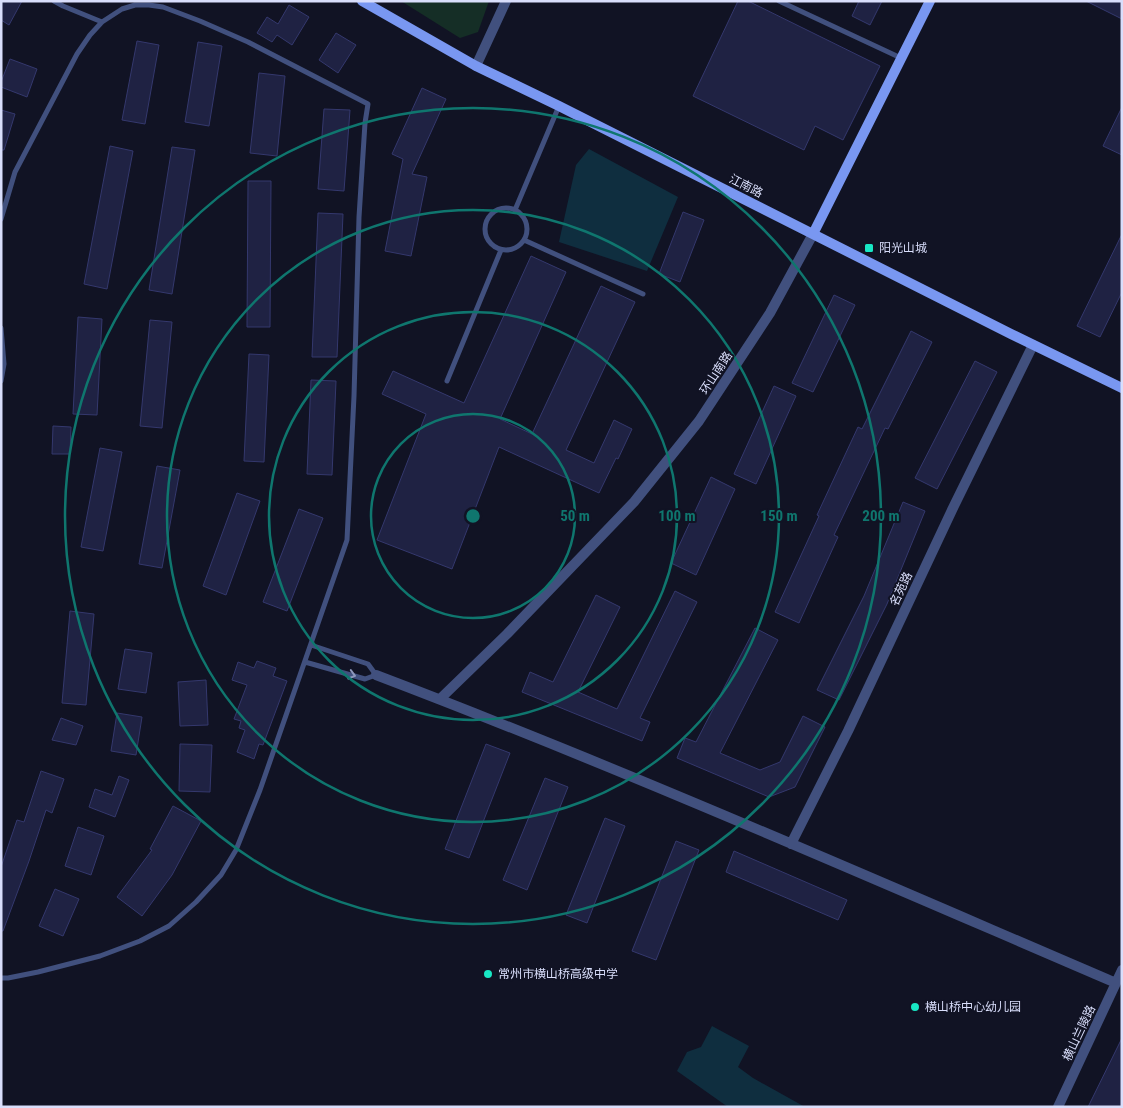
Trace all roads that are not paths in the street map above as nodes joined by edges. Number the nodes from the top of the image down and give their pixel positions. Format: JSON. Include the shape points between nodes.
{"nodes":[{"id":1,"x":54,"y":1,"type":"edge"},
{"id":2,"x":362,"y":1,"type":"edge"},
{"id":3,"x":506,"y":1,"type":"edge"},
{"id":4,"x":779,"y":1,"type":"edge"},
{"id":5,"x":930,"y":1,"type":"edge"},
{"id":6,"x":102,"y":22,"type":"junction"},
{"id":7,"x":901,"y":58,"type":"junction"},
{"id":8,"x":476,"y":66,"type":"junction"},
{"id":9,"x":559,"y":106,"type":"junction"},
{"id":10,"x":515,"y":210,"type":"junction"},
{"id":11,"x":1,"y":219,"type":"edge"},
{"id":12,"x":813,"y":234,"type":"junction"},
{"id":13,"x":524,"y":240,"type":"junction"},
{"id":14,"x":502,"y":250,"type":"junction"},
{"id":15,"x":643,"y":294,"type":"dead end"},
{"id":16,"x":1,"y":328,"type":"edge"},
{"id":17,"x":1033,"y":345,"type":"junction"},
{"id":18,"x":1,"y":380,"type":"edge"},
{"id":19,"x":447,"y":381,"type":"dead end"},
{"id":20,"x":1122,"y":388,"type":"edge"},
{"id":21,"x":311,"y":645,"type":"junction"},
{"id":22,"x":305,"y":662,"type":"junction"},
{"id":23,"x":376,"y":675,"type":"junction"},
{"id":24,"x":440,"y":699,"type":"junction"},
{"id":25,"x":792,"y":844,"type":"junction"},
{"id":26,"x":1122,"y":970,"type":"edge"},
{"id":27,"x":1,"y":978,"type":"edge"},
{"id":28,"x":1116,"y":983,"type":"junction"},
{"id":29,"x":1058,"y":1107,"type":"edge"}],
"edges":[{"from":1,"to":6,"type":"lane"},
{"from":2,"to":8,"type":"main road","name":"江南路"},
{"from":3,"to":8,"type":"street"},
{"from":4,"to":7,"type":"lane"},
{"from":5,"to":7,"type":"main road","name":"环山南路"},
{"from":6,"to":11,"type":"lane","via":[[77,54],[22,157]]},
{"from":6,"to":21,"type":"lane","via":[[135,5],[163,7],[248,42],[368,104],[359,217],[348,540]]},
{"from":7,"to":12,"type":"main road","name":"环山南路"},
{"from":8,"to":9,"type":"main road","name":"江南路"},
{"from":9,"to":10,"type":"lane"},
{"from":9,"to":12,"type":"main road","name":"江南路"},
{"from":10,"to":13,"type":"lane","via":[[527,226]]},
{"from":10,"to":14,"type":"lane","via":[[500,209],[493,213],[485,226],[489,241]]},
{"from":12,"to":17,"type":"main road","name":"江南路"},
{"from":12,"to":24,"type":"street","name":"环山南路","via":[[770,313],[699,421],[634,502]]},
{"from":13,"to":14,"type":"lane","via":[[514,249]]},
{"from":13,"to":15,"type":"lane"},
{"from":14,"to":19,"type":"lane"},
{"from":16,"to":18,"type":"lane","via":[[4,364]]},
{"from":17,"to":20,"type":"main road","name":"江南路"},
{"from":17,"to":25,"type":"street","name":"名苑路"},
{"from":21,"to":22,"type":"lane"},
{"from":21,"to":23,"type":"lane","via":[[368,664]]},
{"from":22,"to":23,"type":"lane","one_way":true,"via":[[365,679]]},
{"from":22,"to":27,"type":"lane","via":[[236,850],[221,875],[196,902],[169,926],[140,941],[91,958]]},
{"from":23,"to":24,"type":"street"},
{"from":24,"to":25,"type":"street"},
{"from":25,"to":28,"type":"street"},
{"from":26,"to":28,"type":"street","name":"横山兰陵路"},
{"from":28,"to":29,"type":"street","name":"横山兰陵路"}]}
